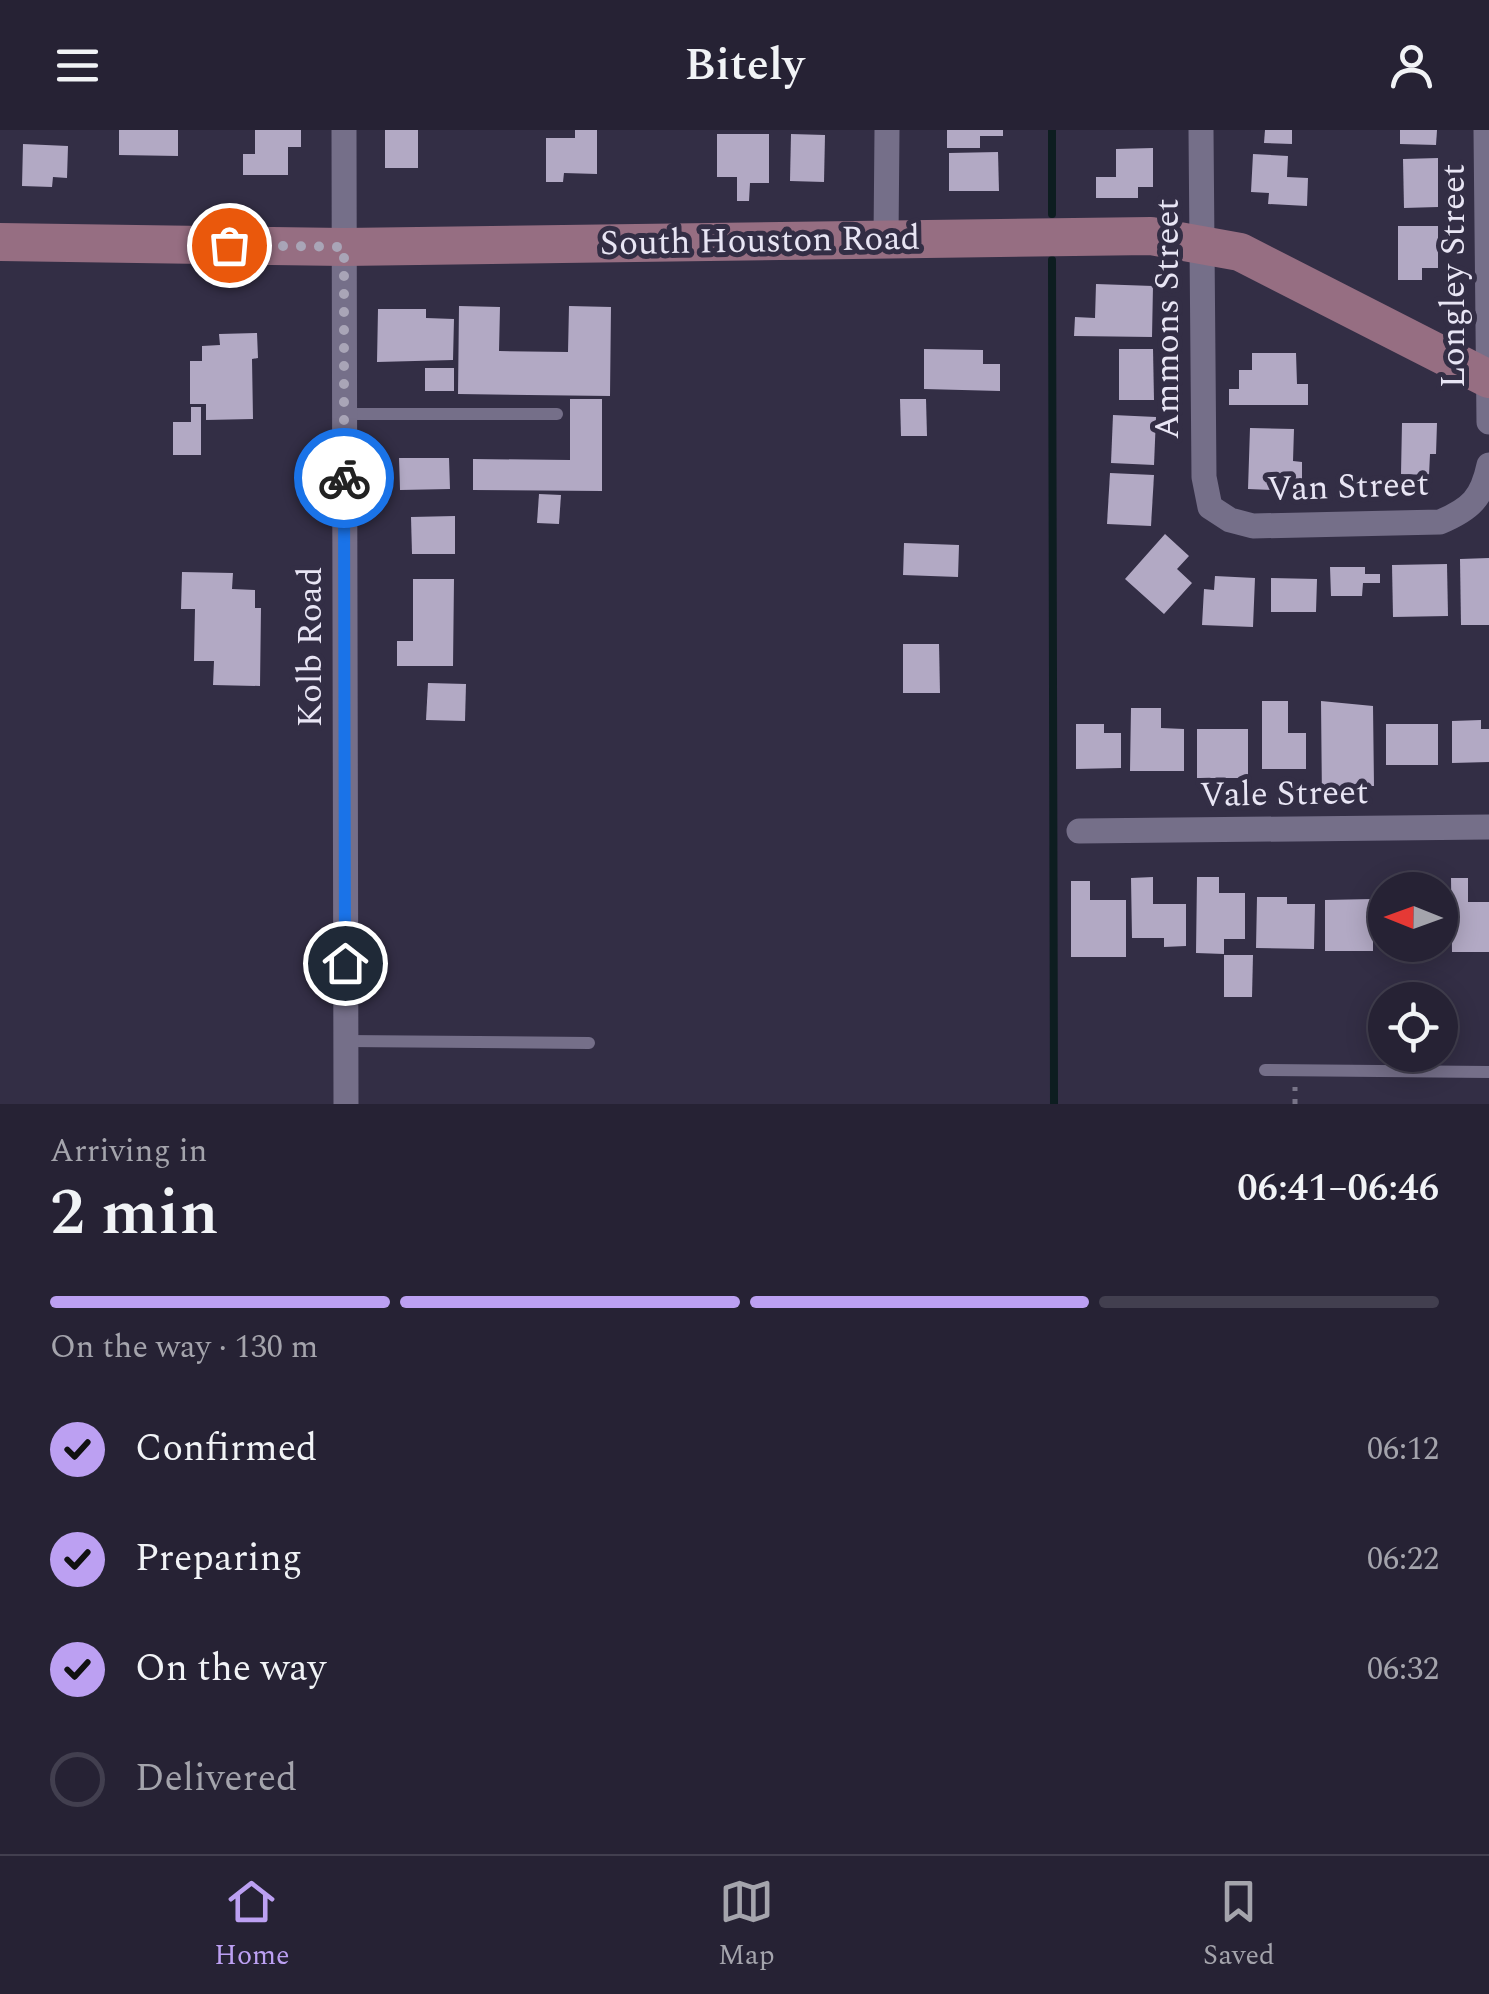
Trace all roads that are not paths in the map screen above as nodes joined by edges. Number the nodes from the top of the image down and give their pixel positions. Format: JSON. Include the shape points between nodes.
{"nodes":[{"id":1,"x":344,"y":130,"type":"edge"},
{"id":2,"x":887,"y":130,"type":"edge"},
{"id":3,"x":1202,"y":130,"type":"edge"},
{"id":4,"x":1486,"y":130,"type":"edge"},
{"id":5,"x":886,"y":239,"type":"junction"},
{"id":6,"x":0,"y":242,"type":"edge"},
{"id":7,"x":1201,"y":243,"type":"junction"},
{"id":8,"x":344,"y":247,"type":"junction"},
{"id":9,"x":1489,"y":378,"type":"edge"},
{"id":10,"x":344,"y":414,"type":"junction"},
{"id":11,"x":556,"y":414,"type":"dead end"},
{"id":12,"x":1489,"y":422,"type":"edge"},
{"id":13,"x":1489,"y":465,"type":"edge"},
{"id":14,"x":1210,"y":507,"type":"joint"},
{"id":15,"x":1489,"y":827,"type":"edge"},
{"id":16,"x":1079,"y":831,"type":"dead end"},
{"id":17,"x":346,"y":1041,"type":"junction"},
{"id":18,"x":589,"y":1043,"type":"dead end"},
{"id":19,"x":1265,"y":1070,"type":"dead end"},
{"id":20,"x":1489,"y":1072,"type":"edge"},
{"id":21,"x":346,"y":1104,"type":"edge"}],
"edges":[{"from":1,"to":8,"type":"street","name":"Kolb Road"},
{"from":2,"to":5,"type":"street"},
{"from":3,"to":7,"type":"street","name":"Ammons Street"},
{"from":4,"to":9,"type":"street","name":"Longley Street"},
{"from":5,"to":7,"type":"street","name":"South Houston Road","via":[[1152,236]]},
{"from":5,"to":8,"type":"street","name":"South Houston Road"},
{"from":6,"to":8,"type":"street","name":"South Houston Road"},
{"from":7,"to":9,"type":"street","name":"South Houston Road","via":[[1283,271]]},
{"from":7,"to":14,"type":"street","name":"Ammons Street"},
{"from":8,"to":10,"type":"street","name":"Kolb Road"},
{"from":9,"to":12,"type":"street","name":"Longley Street"},
{"from":10,"to":11,"type":"lane"},
{"from":10,"to":17,"type":"street","name":"Kolb Road"},
{"from":13,"to":14,"type":"street","name":"Van Street","via":[[1483,494],[1465,512],[1440,522],[1253,526]]},
{"from":15,"to":16,"type":"street","name":"Vale Street"},
{"from":17,"to":18,"type":"lane"},
{"from":17,"to":21,"type":"street","name":"Kolb Road"},
{"from":19,"to":20,"type":"lane"}]}
